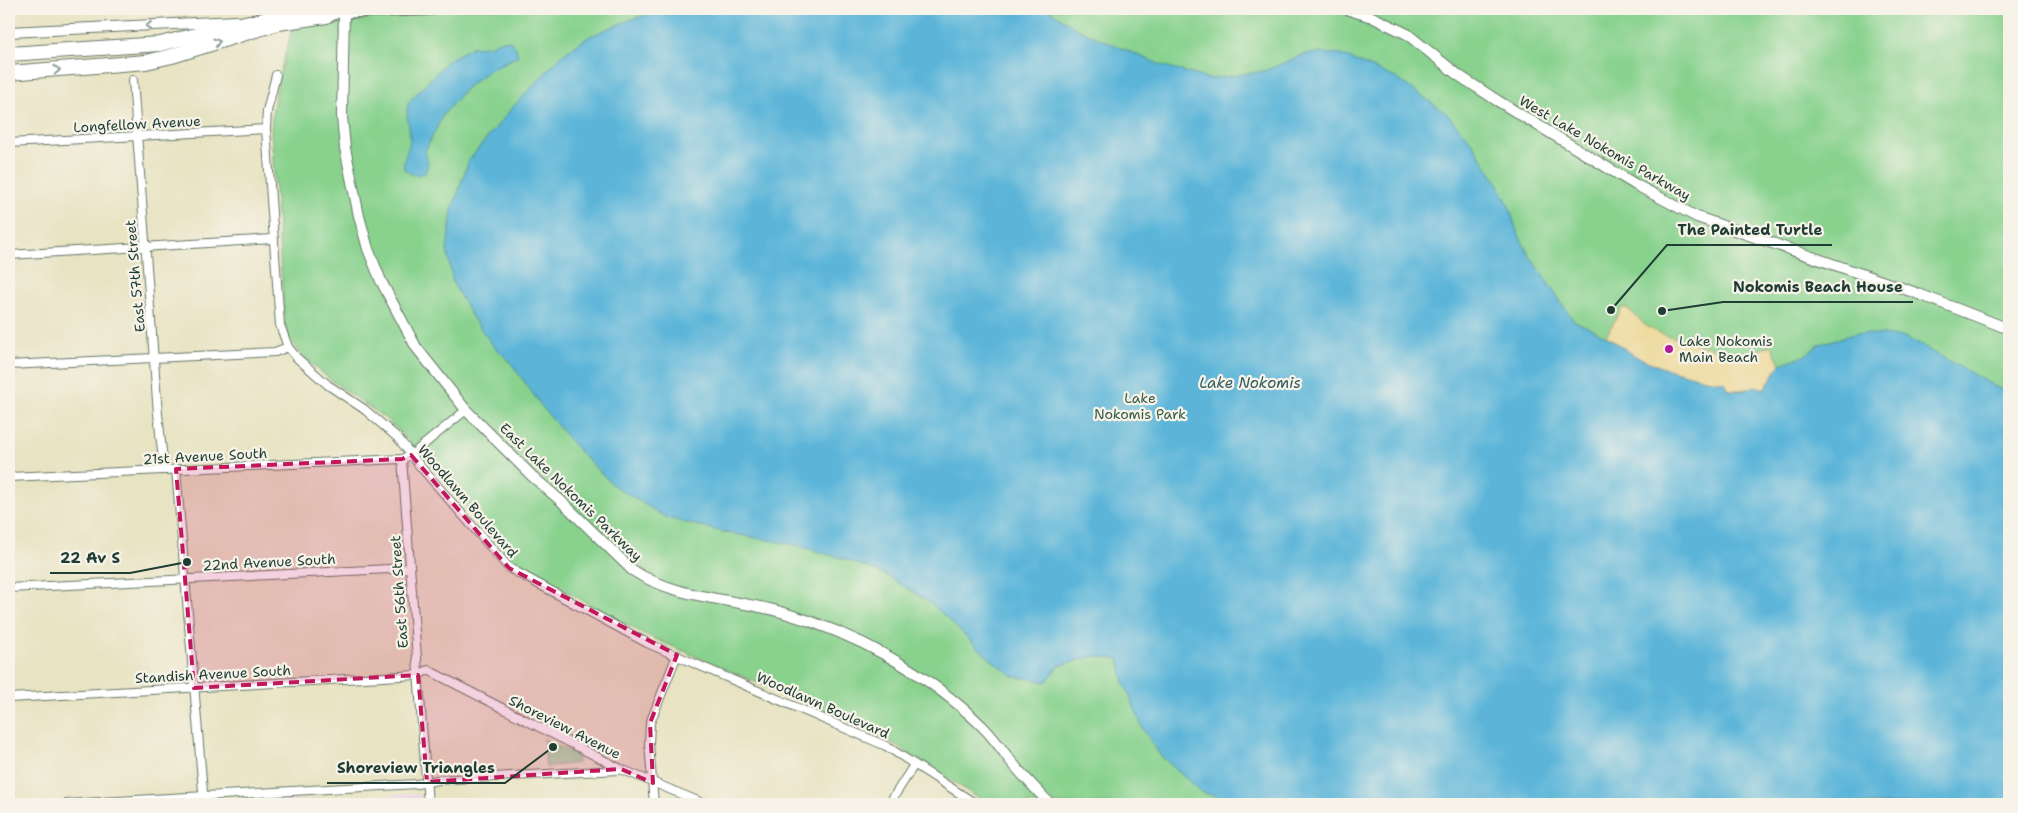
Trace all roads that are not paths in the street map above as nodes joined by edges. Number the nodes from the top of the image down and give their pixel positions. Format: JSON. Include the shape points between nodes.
{"nodes":[{"id":1,"x":312,"y":9,"type":"edge"},
{"id":2,"x":431,"y":9,"type":"edge"},
{"id":3,"x":1346,"y":9,"type":"edge"},
{"id":4,"x":287,"y":10,"type":"edge"},
{"id":5,"x":338,"y":10,"type":"edge"},
{"id":6,"x":249,"y":22,"type":"junction"},
{"id":7,"x":9,"y":32,"type":"edge"},
{"id":8,"x":9,"y":47,"type":"edge"},
{"id":9,"x":67,"y":50,"type":"junction"},
{"id":10,"x":9,"y":54,"type":"edge"},
{"id":11,"x":9,"y":73,"type":"edge"},
{"id":12,"x":276,"y":75,"type":"dead end"},
{"id":13,"x":133,"y":80,"type":"dead end"},
{"id":14,"x":266,"y":129,"type":"junction"},
{"id":15,"x":137,"y":136,"type":"junction"},
{"id":16,"x":9,"y":143,"type":"edge"},
{"id":17,"x":273,"y":239,"type":"junction"},
{"id":18,"x":146,"y":247,"type":"junction"},
{"id":19,"x":9,"y":254,"type":"edge"},
{"id":20,"x":2009,"y":330,"type":"edge"},
{"id":21,"x":288,"y":347,"type":"junction"},
{"id":22,"x":154,"y":358,"type":"junction"},
{"id":23,"x":9,"y":365,"type":"edge"},
{"id":24,"x":466,"y":410,"type":"junction"},
{"id":25,"x":411,"y":455,"type":"junction"},
{"id":26,"x":402,"y":459,"type":"junction"},
{"id":27,"x":164,"y":470,"type":"junction"},
{"id":28,"x":176,"y":470,"type":"junction"},
{"id":29,"x":9,"y":477,"type":"edge"},
{"id":30,"x":410,"y":568,"type":"junction"},
{"id":31,"x":185,"y":579,"type":"junction"},
{"id":32,"x":9,"y":588,"type":"edge"},
{"id":33,"x":677,"y":655,"type":"junction"},
{"id":34,"x":418,"y":675,"type":"junction"},
{"id":35,"x":194,"y":688,"type":"junction"},
{"id":36,"x":9,"y":698,"type":"edge"},
{"id":37,"x":914,"y":764,"type":"junction"},
{"id":38,"x":620,"y":770,"type":"junction"},
{"id":39,"x":427,"y":782,"type":"junction"},
{"id":40,"x":653,"y":783,"type":"junction"},
{"id":41,"x":203,"y":801,"type":"edge"},
{"id":42,"x":65,"y":804,"type":"edge"},
{"id":43,"x":428,"y":804,"type":"edge"},
{"id":44,"x":654,"y":804,"type":"edge"},
{"id":45,"x":705,"y":804,"type":"edge"},
{"id":46,"x":889,"y":804,"type":"edge"},
{"id":47,"x":976,"y":804,"type":"edge"},
{"id":48,"x":1050,"y":804,"type":"edge"}],
"edges":[{"from":1,"to":4,"type":"main road"},
{"from":2,"to":5,"type":"main road"},
{"from":3,"to":20,"type":"street","name":"West Lake Nokomis Parkway","via":[[1407,34],[1458,75],[1498,101],[1697,217],[1916,293]]},
{"from":4,"to":6,"type":"main road"},
{"from":11,"to":5,"type":"highway","one_way":true,"via":[[146,62],[278,23],[326,16]]},
{"from":5,"to":24,"type":"street","name":"East Lake Nokomis Parkway","via":[[342,117],[351,181],[368,249],[416,347]]},
{"from":6,"to":7,"type":"street","one_way":true,"via":[[233,20]]},
{"from":6,"to":9,"type":"highway","via":[[160,44]]},
{"from":8,"to":9,"type":"highway"},
{"from":9,"to":10,"type":"highway"},
{"from":12,"to":14,"type":"street","name":"Woodlawn Boulevard"},
{"from":13,"to":15,"type":"street","name":"East 57th Street"},
{"from":14,"to":15,"type":"street","name":"Longfellow Avenue"},
{"from":14,"to":17,"type":"street","name":"Woodlawn Boulevard"},
{"from":15,"to":16,"type":"street","name":"Longfellow Avenue"},
{"from":15,"to":18,"type":"street","name":"East 57th Street"},
{"from":17,"to":18,"type":"street"},
{"from":17,"to":21,"type":"street","name":"Woodlawn Boulevard","via":[[280,326]]},
{"from":18,"to":19,"type":"street"},
{"from":18,"to":22,"type":"street","name":"East 57th Street"},
{"from":21,"to":22,"type":"street","via":[[275,352]]},
{"from":21,"to":25,"type":"street","name":"Woodlawn Boulevard","via":[[328,385],[382,423]]},
{"from":22,"to":23,"type":"street"},
{"from":22,"to":27,"type":"street","name":"East 57th Street"},
{"from":24,"to":25,"type":"street"},
{"from":24,"to":48,"type":"street","name":"East Lake Nokomis Parkway","via":[[632,570],[677,591],[772,610],[823,625],[887,656],[928,681],[983,728]]},
{"from":25,"to":26,"type":"street"},
{"from":25,"to":33,"type":"street","name":"Woodlawn Boulevard","via":[[509,568]]},
{"from":26,"to":28,"type":"street","name":"21st Avenue South"},
{"from":26,"to":30,"type":"street","name":"East 56th Street"},
{"from":27,"to":28,"type":"street","name":"21st Avenue South"},
{"from":27,"to":29,"type":"street","name":"21st Avenue South"},
{"from":28,"to":31,"type":"street"},
{"from":30,"to":31,"type":"street","name":"22nd Avenue South"},
{"from":30,"to":34,"type":"street","name":"East 56th Street"},
{"from":31,"to":32,"type":"street","name":"22nd Avenue South"},
{"from":31,"to":35,"type":"street"},
{"from":33,"to":37,"type":"street","name":"Woodlawn Boulevard","via":[[856,732]]},
{"from":33,"to":40,"type":"street","via":[[650,723]]},
{"from":34,"to":35,"type":"street","name":"Standish Avenue South"},
{"from":34,"to":38,"type":"street","name":"Shoreview Avenue","via":[[432,671]]},
{"from":34,"to":39,"type":"street","name":"East 56th Street"},
{"from":35,"to":36,"type":"street","name":"Standish Avenue South"},
{"from":35,"to":41,"type":"street"},
{"from":37,"to":46,"type":"street"},
{"from":37,"to":47,"type":"street","name":"Woodlawn Boulevard"},
{"from":38,"to":39,"type":"street"},
{"from":38,"to":40,"type":"street","name":"Shoreview Avenue"},
{"from":39,"to":41,"type":"street"},
{"from":39,"to":43,"type":"street","name":"East 56th Street"},
{"from":40,"to":44,"type":"street"},
{"from":40,"to":45,"type":"street","name":"Shoreview Avenue"},
{"from":41,"to":42,"type":"street"}]}
